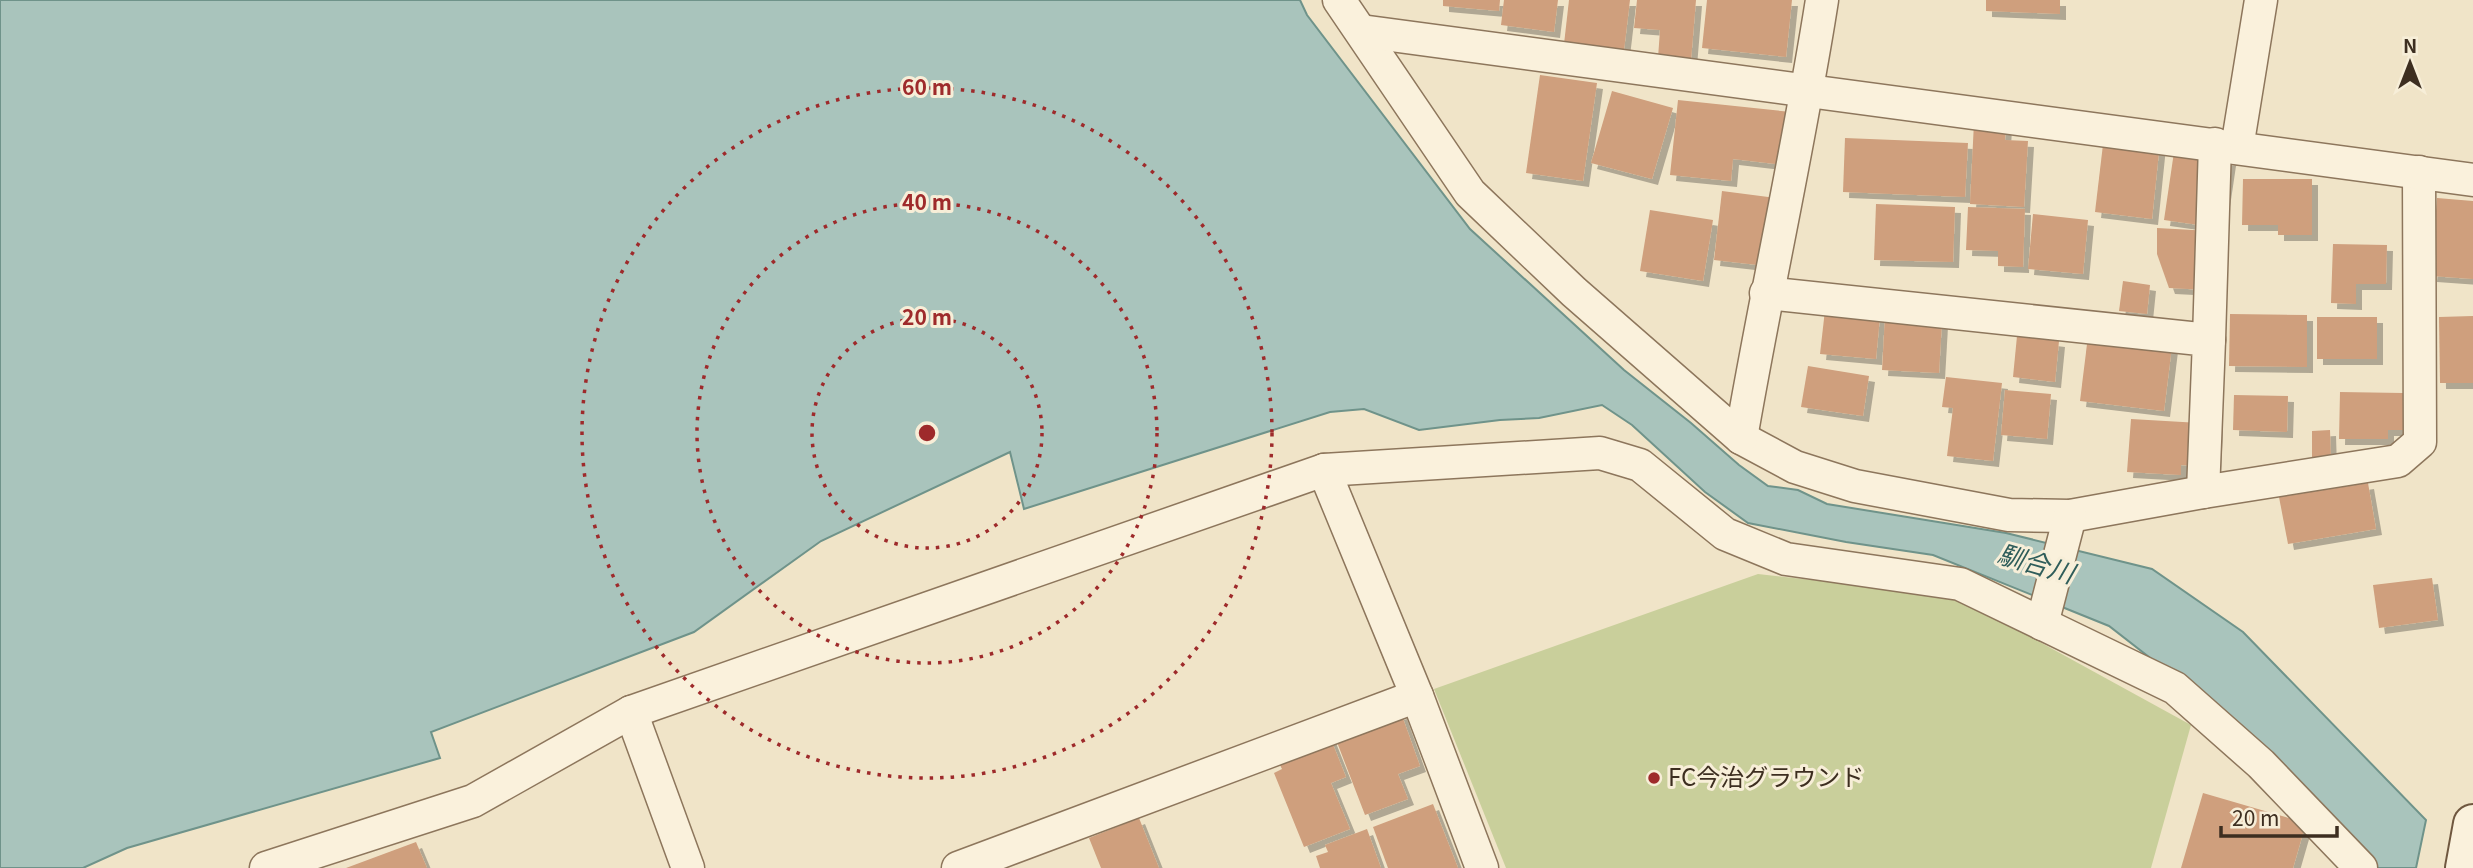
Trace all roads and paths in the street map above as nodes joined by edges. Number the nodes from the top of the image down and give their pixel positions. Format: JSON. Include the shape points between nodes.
{"nodes":[{"id":1,"x":1339,"y":0,"type":"edge"},
{"id":2,"x":1822,"y":0,"type":"edge"},
{"id":3,"x":2261,"y":0,"type":"edge"},
{"id":4,"x":1361,"y":31,"type":"junction"},
{"id":5,"x":1808,"y":90,"type":"junction"},
{"id":6,"x":2226,"y":146,"type":"junction"},
{"id":7,"x":2419,"y":172,"type":"junction"},
{"id":8,"x":2473,"y":180,"type":"edge"},
{"id":9,"x":1766,"y":293,"type":"junction"},
{"id":10,"x":2209,"y":340,"type":"junction"},
{"id":11,"x":1741,"y":438,"type":"junction"},
{"id":12,"x":1324,"y":470,"type":"junction"},
{"id":13,"x":2203,"y":492,"type":"junction"},
{"id":14,"x":2070,"y":516,"type":"junction"},
{"id":15,"x":2042,"y":622,"type":"junction"},
{"id":16,"x":1417,"y":696,"type":"junction"},
{"id":17,"x":632,"y":712,"type":"junction"},
{"id":18,"x":2473,"y":824,"type":"edge"},
{"id":19,"x":266,"y":868,"type":"edge"},
{"id":20,"x":688,"y":868,"type":"edge"},
{"id":21,"x":957,"y":868,"type":"edge"},
{"id":22,"x":1482,"y":868,"type":"edge"},
{"id":23,"x":2361,"y":868,"type":"edge"},
{"id":24,"x":2465,"y":868,"type":"edge"}],
"edges":[{"from":1,"to":4,"type":"street"},
{"from":2,"to":5,"type":"street"},
{"from":3,"to":6,"type":"street"},
{"from":4,"to":5,"type":"street"},
{"from":4,"to":11,"type":"street","via":[[1470,193],[1574,292]]},
{"from":5,"to":6,"type":"street"},
{"from":5,"to":9,"type":"street"},
{"from":6,"to":7,"type":"street"},
{"from":6,"to":10,"type":"street"},
{"from":7,"to":8,"type":"street"},
{"from":7,"to":13,"type":"street","via":[[2420,442],[2398,461]]},
{"from":9,"to":10,"type":"street"},
{"from":9,"to":11,"type":"street"},
{"from":10,"to":13,"type":"street"},
{"from":11,"to":14,"type":"street","via":[[1796,467],[1856,486],[2009,515]]},
{"from":12,"to":15,"type":"street","via":[[1601,453],[1640,465],[1725,534],[1786,559],[1960,584]]},
{"from":12,"to":16,"type":"street"},
{"from":12,"to":17,"type":"street"},
{"from":13,"to":14,"type":"street"},
{"from":14,"to":15,"type":"street"},
{"from":15,"to":23,"type":"street","via":[[2175,688],[2261,764]]},
{"from":16,"to":21,"type":"street"},
{"from":16,"to":22,"type":"street"},
{"from":17,"to":19,"type":"street","via":[[473,801]]},
{"from":17,"to":20,"type":"street"},
{"from":18,"to":24,"type":"main road"}]}
